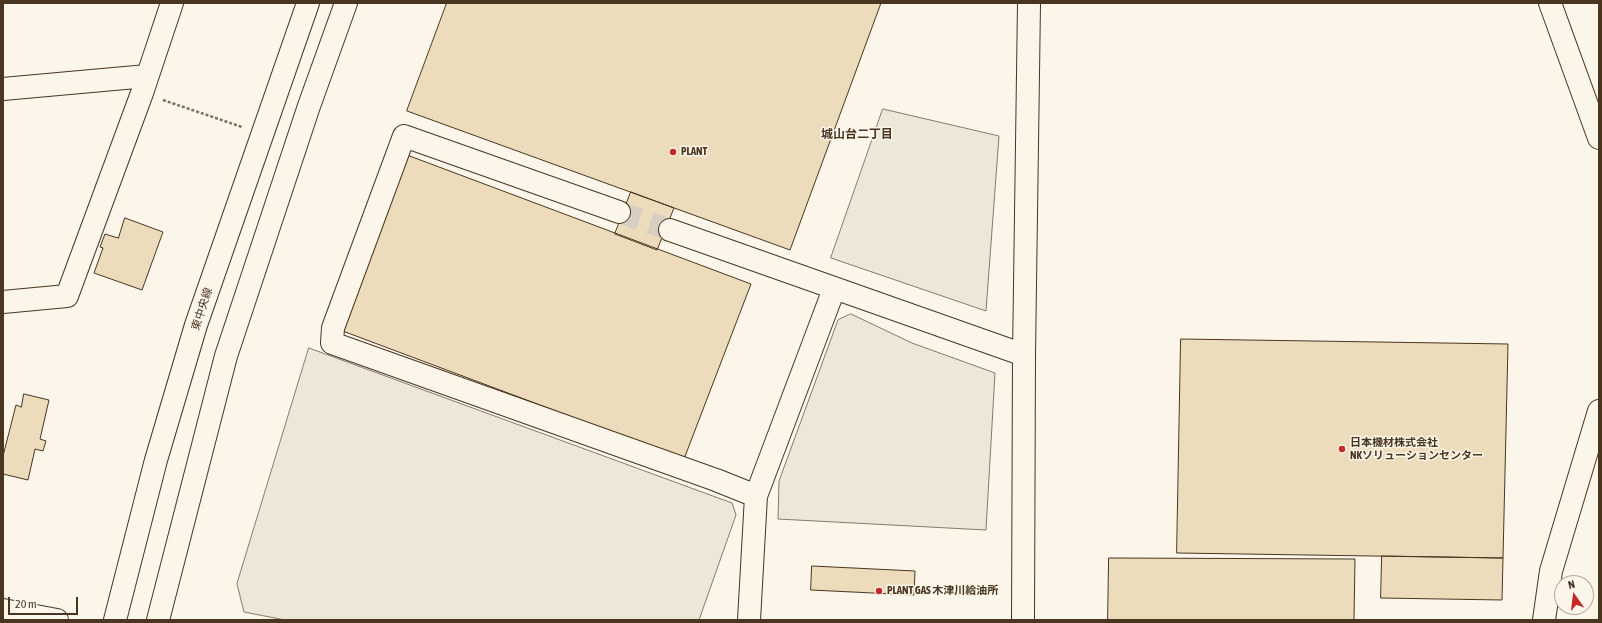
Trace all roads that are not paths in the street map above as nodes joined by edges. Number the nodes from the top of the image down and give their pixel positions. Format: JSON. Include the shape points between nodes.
{"nodes":[{"id":1,"x":172,"y":3,"type":"edge"},
{"id":2,"x":308,"y":3,"type":"edge"},
{"id":3,"x":346,"y":3,"type":"edge"},
{"id":4,"x":1029,"y":3,"type":"edge"},
{"id":5,"x":1550,"y":3,"type":"edge"},
{"id":6,"x":145,"y":84,"type":"junction"},
{"id":7,"x":3,"y":89,"type":"edge"},
{"id":8,"x":1599,"y":138,"type":"edge"},
{"id":9,"x":619,"y":212,"type":"tunnel mouth"},
{"id":10,"x":670,"y":230,"type":"tunnel mouth"},
{"id":11,"x":834,"y":289,"type":"junction"},
{"id":12,"x":3,"y":302,"type":"edge"},
{"id":13,"x":1024,"y":355,"type":"junction"},
{"id":14,"x":1599,"y":411,"type":"edge"},
{"id":15,"x":756,"y":496,"type":"junction"},
{"id":16,"x":3,"y":610,"type":"edge"},
{"id":17,"x":57,"y":620,"type":"edge"},
{"id":18,"x":115,"y":620,"type":"edge"},
{"id":19,"x":158,"y":620,"type":"edge"},
{"id":20,"x":749,"y":620,"type":"edge"},
{"id":21,"x":1023,"y":620,"type":"edge"},
{"id":22,"x":1544,"y":620,"type":"edge"}],
"edges":[{"from":1,"to":6,"type":"main road"},
{"from":2,"to":18,"type":"main road","name":"東中央線","via":[[196,325],[156,460]]},
{"from":3,"to":19,"type":"main road","via":[[226,356]]},
{"from":4,"to":13,"type":"main road"},
{"from":5,"to":8,"type":"main road"},
{"from":6,"to":7,"type":"main road"},
{"from":6,"to":12,"type":"main road","via":[[68,296]]},
{"from":9,"to":15,"type":"main road","via":[[404,136],[333,328],[332,343]]},
{"from":10,"to":11,"type":"main road"},
{"from":11,"to":13,"type":"main road"},
{"from":11,"to":15,"type":"main road"},
{"from":13,"to":21,"type":"main road"},
{"from":14,"to":22,"type":"main road","via":[[1551,570]]},
{"from":15,"to":20,"type":"main road"},
{"from":16,"to":17,"type":"main road"}]}
